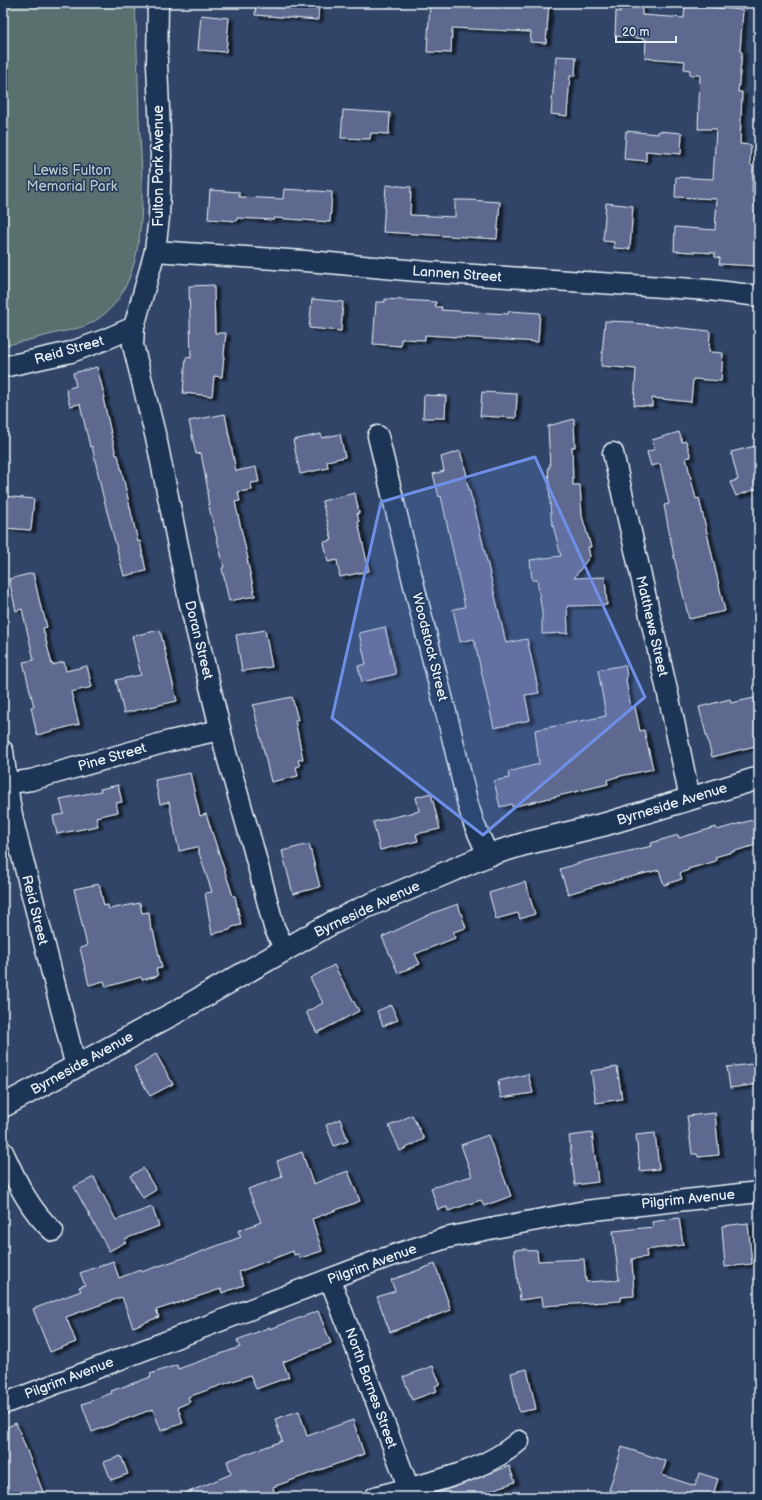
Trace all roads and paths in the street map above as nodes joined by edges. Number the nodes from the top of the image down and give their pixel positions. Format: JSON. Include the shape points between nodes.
{"nodes":[{"id":1,"x":158,"y":3,"type":"edge"},
{"id":2,"x":155,"y":251,"type":"junction"},
{"id":3,"x":759,"y":296,"type":"edge"},
{"id":4,"x":134,"y":327,"type":"junction"},
{"id":5,"x":3,"y":367,"type":"edge"},
{"id":6,"x":378,"y":436,"type":"dead end"},
{"id":7,"x":613,"y":453,"type":"dead end"},
{"id":8,"x":220,"y":730,"type":"junction"},
{"id":9,"x":3,"y":751,"type":"edge"},
{"id":10,"x":759,"y":778,"type":"edge"},
{"id":11,"x":5,"y":784,"type":"edge"},
{"id":12,"x":690,"y":799,"type":"junction"},
{"id":13,"x":488,"y":855,"type":"junction"},
{"id":14,"x":284,"y":950,"type":"junction"},
{"id":15,"x":76,"y":1067,"type":"junction"},
{"id":16,"x":3,"y":1106,"type":"edge"},
{"id":17,"x":3,"y":1152,"type":"edge"},
{"id":18,"x":759,"y":1192,"type":"edge"},
{"id":19,"x":53,"y":1231,"type":"dead end"},
{"id":20,"x":330,"y":1279,"type":"junction"},
{"id":21,"x":3,"y":1404,"type":"edge"},
{"id":22,"x":519,"y":1441,"type":"dead end"},
{"id":23,"x":410,"y":1493,"type":"edge"},
{"id":24,"x":375,"y":1497,"type":"edge"}],
"edges":[{"from":1,"to":2,"type":"street","name":"Fulton Park Avenue","via":[[161,189]]},
{"from":2,"to":3,"type":"street","name":"Lannen Street","via":[[709,290]]},
{"from":2,"to":4,"type":"street","name":"Fulton Park Avenue"},
{"from":4,"to":5,"type":"street","name":"Reid Street","via":[[71,352]]},
{"from":4,"to":8,"type":"street","name":"Doran Street","via":[[134,353],[157,442],[189,600]]},
{"from":6,"to":13,"type":"street","name":"Woodstock Street","via":[[468,806]]},
{"from":7,"to":12,"type":"street","name":"Matthews Street"},
{"from":8,"to":11,"type":"street","name":"Pine Street","via":[[170,741],[31,780]]},
{"from":8,"to":14,"type":"street","name":"Doran Street","via":[[274,927]]},
{"from":9,"to":11,"type":"street","name":"Reid Street"},
{"from":10,"to":12,"type":"street","name":"Byrneside Avenue"},
{"from":11,"to":15,"type":"street","name":"Reid Street"},
{"from":12,"to":13,"type":"street","name":"Byrneside Avenue"},
{"from":13,"to":14,"type":"street","name":"Byrneside Avenue","via":[[363,908]]},
{"from":14,"to":15,"type":"street","name":"Byrneside Avenue"},
{"from":15,"to":16,"type":"street","name":"Byrneside Avenue"},
{"from":17,"to":19,"type":"street","via":[[38,1217]]},
{"from":18,"to":20,"type":"street","name":"Pilgrim Avenue","via":[[585,1211],[494,1228],[412,1248]]},
{"from":20,"to":21,"type":"street","name":"Pilgrim Avenue"},
{"from":20,"to":23,"type":"street","name":"North Barnes Street"},
{"from":22,"to":23,"type":"street","via":[[492,1461]]},
{"from":23,"to":24,"type":"street"}]}
